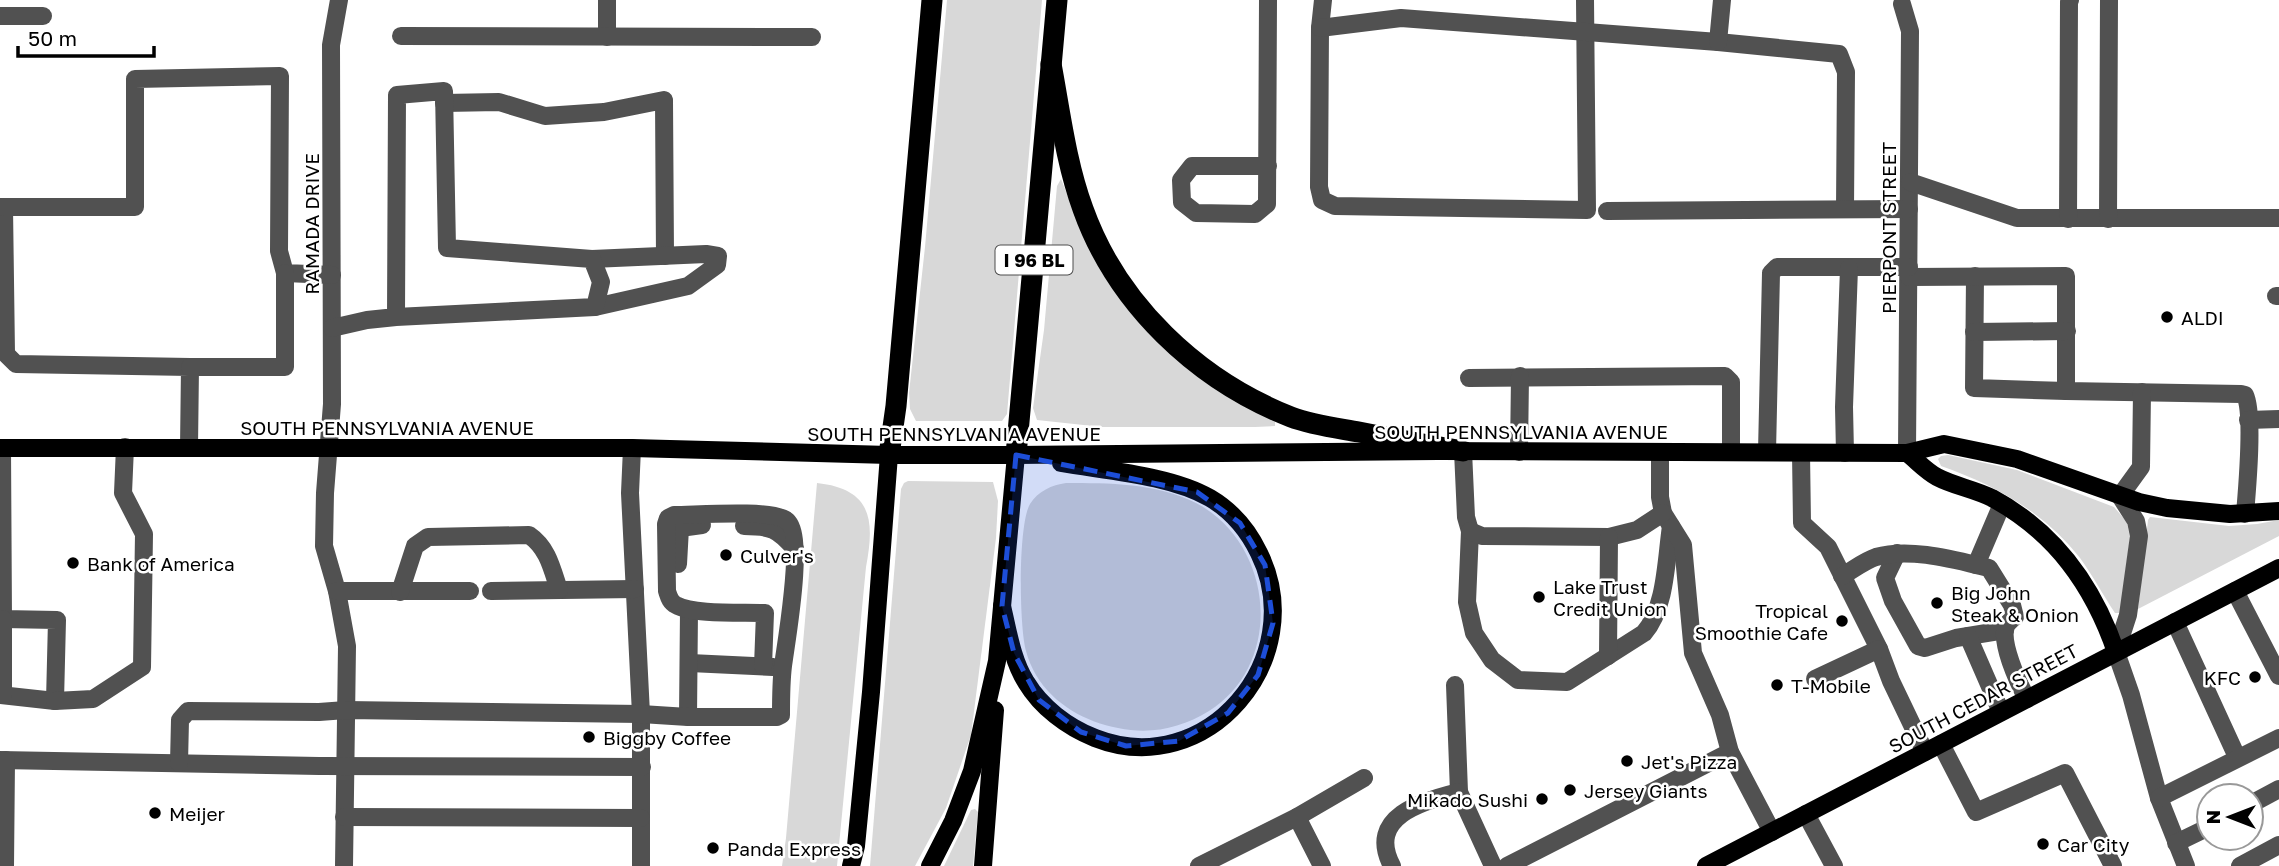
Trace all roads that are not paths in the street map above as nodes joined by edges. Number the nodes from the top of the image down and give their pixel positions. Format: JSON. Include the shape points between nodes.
{"nodes":[{"id":1,"x":339,"y":0,"type":"edge"},
{"id":2,"x":607,"y":0,"type":"edge"},
{"id":3,"x":932,"y":0,"type":"edge"},
{"id":4,"x":1057,"y":0,"type":"edge"},
{"id":5,"x":1268,"y":0,"type":"edge"},
{"id":6,"x":1323,"y":0,"type":"edge"},
{"id":7,"x":1585,"y":0,"type":"edge"},
{"id":8,"x":1722,"y":0,"type":"edge"},
{"id":9,"x":2070,"y":0,"type":"edge"},
{"id":10,"x":2109,"y":0,"type":"edge"},
{"id":11,"x":1901,"y":1,"type":"edge"},
{"id":12,"x":0,"y":16,"type":"edge"},
{"id":13,"x":43,"y":16,"type":"dead end"},
{"id":14,"x":1320,"y":28,"type":"junction"},
{"id":15,"x":1586,"y":32,"type":"junction"},
{"id":16,"x":401,"y":36,"type":"dead end"},
{"id":17,"x":607,"y":37,"type":"junction"},
{"id":18,"x":812,"y":37,"type":"dead end"},
{"id":19,"x":1718,"y":42,"type":"junction"},
{"id":20,"x":1051,"y":64,"type":"junction"},
{"id":21,"x":444,"y":103,"type":"junction"},
{"id":22,"x":1268,"y":166,"type":"junction"},
{"id":23,"x":1910,"y":182,"type":"junction"},
{"id":24,"x":2,"y":207,"type":"edge"},
{"id":25,"x":1845,"y":209,"type":"junction"},
{"id":26,"x":1909,"y":209,"type":"junction"},
{"id":27,"x":1608,"y":211,"type":"dead end"},
{"id":28,"x":2279,"y":218,"type":"edge"},
{"id":29,"x":2068,"y":219,"type":"junction"},
{"id":30,"x":2108,"y":219,"type":"junction"},
{"id":31,"x":665,"y":256,"type":"junction"},
{"id":32,"x":592,"y":259,"type":"junction"},
{"id":33,"x":1849,"y":268,"type":"junction"},
{"id":34,"x":285,"y":272,"type":"junction"},
{"id":35,"x":1909,"y":272,"type":"junction"},
{"id":36,"x":332,"y":275,"type":"junction"},
{"id":37,"x":1975,"y":276,"type":"junction"},
{"id":38,"x":595,"y":307,"type":"junction"},
{"id":39,"x":396,"y":317,"type":"junction"},
{"id":40,"x":332,"y":328,"type":"junction"},
{"id":41,"x":2067,"y":331,"type":"junction"},
{"id":42,"x":1975,"y":332,"type":"junction"},
{"id":43,"x":190,"y":367,"type":"junction"},
{"id":44,"x":1520,"y":376,"type":"junction"},
{"id":45,"x":1469,"y":378,"type":"dead end"},
{"id":46,"x":2066,"y":391,"type":"junction"},
{"id":47,"x":2142,"y":392,"type":"junction"},
{"id":48,"x":2279,"y":419,"type":"edge"},
{"id":49,"x":2248,"y":420,"type":"junction"},
{"id":50,"x":125,"y":447,"type":"junction"},
{"id":51,"x":189,"y":447,"type":"junction"},
{"id":52,"x":1,"y":448,"type":"edge"},
{"id":53,"x":632,"y":448,"type":"junction"},
{"id":54,"x":329,"y":449,"type":"junction"},
{"id":55,"x":1463,"y":451,"type":"junction"},
{"id":56,"x":1519,"y":452,"type":"junction"},
{"id":57,"x":1660,"y":452,"type":"junction"},
{"id":58,"x":1731,"y":452,"type":"junction"},
{"id":59,"x":1767,"y":452,"type":"junction"},
{"id":60,"x":1801,"y":453,"type":"junction"},
{"id":61,"x":1845,"y":453,"type":"junction"},
{"id":62,"x":1908,"y":453,"type":"junction"},
{"id":63,"x":890,"y":455,"type":"junction"},
{"id":64,"x":1016,"y":455,"type":"junction"},
{"id":65,"x":2120,"y":495,"type":"junction"},
{"id":66,"x":2002,"y":504,"type":"junction"},
{"id":67,"x":2279,"y":511,"type":"edge"},
{"id":68,"x":2245,"y":514,"type":"junction"},
{"id":69,"x":1667,"y":520,"type":"junction"},
{"id":70,"x":1470,"y":531,"type":"junction"},
{"id":71,"x":1609,"y":537,"type":"junction"},
{"id":72,"x":1897,"y":553,"type":"junction"},
{"id":73,"x":1976,"y":565,"type":"junction"},
{"id":74,"x":2279,"y":568,"type":"edge"},
{"id":75,"x":1842,"y":576,"type":"junction"},
{"id":76,"x":635,"y":589,"type":"junction"},
{"id":77,"x":559,"y":590,"type":"junction"},
{"id":78,"x":337,"y":591,"type":"junction"},
{"id":79,"x":470,"y":591,"type":"dead end"},
{"id":80,"x":491,"y":591,"type":"dead end"},
{"id":81,"x":2235,"y":591,"type":"junction"},
{"id":82,"x":400,"y":592,"type":"junction"},
{"id":83,"x":1002,"y":606,"type":"junction"},
{"id":84,"x":689,"y":610,"type":"junction"},
{"id":85,"x":3,"y":619,"type":"junction"},
{"id":86,"x":2175,"y":622,"type":"junction"},
{"id":87,"x":2006,"y":630,"type":"junction"},
{"id":88,"x":1968,"y":636,"type":"junction"},
{"id":89,"x":1879,"y":649,"type":"junction"},
{"id":90,"x":2116,"y":652,"type":"junction"},
{"id":91,"x":1608,"y":656,"type":"junction"},
{"id":92,"x":997,"y":661,"type":"junction"},
{"id":93,"x":690,"y":663,"type":"junction"},
{"id":94,"x":763,"y":666,"type":"junction"},
{"id":95,"x":783,"y":667,"type":"junction"},
{"id":96,"x":2279,"y":676,"type":"edge"},
{"id":97,"x":1815,"y":679,"type":"dead end"},
{"id":98,"x":1455,"y":685,"type":"dead end"},
{"id":99,"x":1,"y":695,"type":"edge"},
{"id":100,"x":2027,"y":699,"type":"junction"},
{"id":101,"x":55,"y":701,"type":"junction"},
{"id":102,"x":346,"y":709,"type":"junction"},
{"id":103,"x":2001,"y":712,"type":"junction"},
{"id":104,"x":641,"y":714,"type":"junction"},
{"id":105,"x":688,"y":717,"type":"junction"},
{"id":106,"x":2279,"y":738,"type":"edge"},
{"id":107,"x":1933,"y":748,"type":"junction"},
{"id":108,"x":1730,"y":752,"type":"junction"},
{"id":109,"x":2238,"y":757,"type":"junction"},
{"id":110,"x":3,"y":760,"type":"edge"},
{"id":111,"x":179,"y":763,"type":"junction"},
{"id":112,"x":344,"y":765,"type":"junction"},
{"id":113,"x":642,"y":767,"type":"junction"},
{"id":114,"x":1364,"y":778,"type":"dead end"},
{"id":115,"x":1459,"y":792,"type":"junction"},
{"id":116,"x":2159,"y":798,"type":"junction"},
{"id":117,"x":1806,"y":814,"type":"junction"},
{"id":118,"x":344,"y":817,"type":"junction"},
{"id":119,"x":1297,"y":817,"type":"junction"},
{"id":120,"x":641,"y":818,"type":"junction"},
{"id":121,"x":1772,"y":832,"type":"junction"},
{"id":122,"x":2195,"y":834,"type":"edge"},
{"id":123,"x":2176,"y":843,"type":"junction"},
{"id":124,"x":2279,"y":845,"type":"edge"},
{"id":125,"x":1709,"y":865,"type":"edge"},
{"id":126,"x":5,"y":866,"type":"edge"},
{"id":127,"x":344,"y":866,"type":"edge"},
{"id":128,"x":641,"y":866,"type":"edge"},
{"id":129,"x":854,"y":866,"type":"edge"},
{"id":130,"x":930,"y":866,"type":"edge"},
{"id":131,"x":983,"y":866,"type":"edge"},
{"id":132,"x":1199,"y":866,"type":"edge"},
{"id":133,"x":1322,"y":866,"type":"edge"},
{"id":134,"x":1392,"y":866,"type":"edge"},
{"id":135,"x":1493,"y":866,"type":"edge"},
{"id":136,"x":1507,"y":866,"type":"edge"},
{"id":137,"x":1834,"y":866,"type":"edge"},
{"id":138,"x":2113,"y":866,"type":"edge"},
{"id":139,"x":2186,"y":866,"type":"edge"},
{"id":140,"x":2240,"y":866,"type":"edge"}],
"edges":[{"from":1,"to":36,"type":"street","name":"RAMADA DRIVE","via":[[331,45]]},
{"from":2,"to":17,"type":"street"},
{"from":3,"to":63,"type":"highway"},
{"from":4,"to":20,"type":"highway","number":"I 96 BL"},
{"from":5,"to":22,"type":"street"},
{"from":6,"to":14,"type":"street"},
{"from":7,"to":15,"type":"street"},
{"from":8,"to":19,"type":"street"},
{"from":9,"to":29,"type":"street"},
{"from":10,"to":30,"type":"street"},
{"from":11,"to":23,"type":"street","name":"PIERPONT STREET","via":[[1910,31]]},
{"from":12,"to":13,"type":"street"},
{"from":14,"to":15,"type":"street","via":[[1401,18]]},
{"from":14,"to":15,"type":"street","via":[[1322,200],[1335,206],[1587,210]]},
{"from":15,"to":19,"type":"street"},
{"from":16,"to":17,"type":"street"},
{"from":17,"to":18,"type":"street"},
{"from":19,"to":25,"type":"street","via":[[1839,54],[1846,72]]},
{"from":20,"to":55,"type":"highway","via":[[1068,159],[1096,242],[1125,292],[1163,334],[1204,369],[1293,418]]},
{"from":20,"to":64,"type":"highway","number":"I 96 BL"},
{"from":21,"to":31,"type":"street","via":[[499,102],[545,116],[604,112],[664,100]]},
{"from":21,"to":32,"type":"street","via":[[447,248]]},
{"from":21,"to":39,"type":"street","via":[[444,91],[397,95]]},
{"from":22,"to":22,"type":"street","via":[[1267,204],[1255,214],[1196,213],[1182,202],[1181,180],[1192,166]]},
{"from":23,"to":26,"type":"street","name":"PIERPONT STREET"},
{"from":23,"to":29,"type":"street","via":[[2017,218]]},
{"from":24,"to":34,"type":"street","via":[[135,207],[135,79],[280,76],[279,251]]},
{"from":24,"to":43,"type":"street","via":[[6,354],[16,364]]},
{"from":25,"to":26,"type":"street"},
{"from":25,"to":27,"type":"street"},
{"from":26,"to":35,"type":"street","name":"PIERPONT STREET"},
{"from":28,"to":30,"type":"street"},
{"from":29,"to":30,"type":"street"},
{"from":31,"to":32,"type":"street"},
{"from":31,"to":38,"type":"street","via":[[718,256],[718,265],[688,286]]},
{"from":32,"to":38,"type":"street","via":[[601,282]]},
{"from":33,"to":35,"type":"street"},
{"from":33,"to":59,"type":"street","via":[[1777,267],[1771,273]]},
{"from":33,"to":61,"type":"street"},
{"from":34,"to":36,"type":"street"},
{"from":34,"to":43,"type":"street","via":[[285,368]]},
{"from":35,"to":37,"type":"street"},
{"from":35,"to":62,"type":"street","name":"PIERPONT STREET"},
{"from":36,"to":40,"type":"street","name":"RAMADA DRIVE"},
{"from":37,"to":41,"type":"street","via":[[2066,276]]},
{"from":37,"to":42,"type":"street"},
{"from":38,"to":39,"type":"street"},
{"from":39,"to":40,"type":"street"},
{"from":40,"to":54,"type":"street","name":"RAMADA DRIVE"},
{"from":41,"to":42,"type":"street"},
{"from":41,"to":46,"type":"street"},
{"from":42,"to":46,"type":"street","via":[[1974,388]]},
{"from":43,"to":51,"type":"street"},
{"from":44,"to":45,"type":"street"},
{"from":44,"to":56,"type":"street"},
{"from":44,"to":58,"type":"street","via":[[1725,376],[1731,382]]},
{"from":46,"to":47,"type":"street"},
{"from":47,"to":49,"type":"street","via":[[2241,394],[2248,402]]},
{"from":47,"to":65,"type":"street","via":[[2141,467]]},
{"from":48,"to":49,"type":"street"},
{"from":49,"to":68,"type":"street"},
{"from":50,"to":51,"type":"main road","name":"SOUTH PENNSYLVANIA AVENUE"},
{"from":50,"to":52,"type":"main road","name":"SOUTH PENNSYLVANIA AVENUE"},
{"from":50,"to":101,"type":"street","via":[[123,493],[145,534],[142,667],[93,699]]},
{"from":51,"to":54,"type":"main road","name":"SOUTH PENNSYLVANIA AVENUE"},
{"from":52,"to":85,"type":"street"},
{"from":53,"to":54,"type":"main road","name":"SOUTH PENNSYLVANIA AVENUE"},
{"from":53,"to":63,"type":"main road","name":"SOUTH PENNSYLVANIA AVENUE"},
{"from":53,"to":76,"type":"street"},
{"from":54,"to":78,"type":"street","name":"RAMADA DRIVE","via":[[324,546]]},
{"from":55,"to":56,"type":"main road","name":"SOUTH PENNSYLVANIA AVENUE"},
{"from":55,"to":64,"type":"main road","name":"SOUTH PENNSYLVANIA AVENUE"},
{"from":55,"to":70,"type":"street","via":[[1465,517]]},
{"from":56,"to":57,"type":"main road","name":"SOUTH PENNSYLVANIA AVENUE"},
{"from":57,"to":58,"type":"main road","name":"SOUTH PENNSYLVANIA AVENUE"},
{"from":57,"to":69,"type":"street","via":[[1660,497]]},
{"from":58,"to":59,"type":"main road","name":"SOUTH PENNSYLVANIA AVENUE"},
{"from":59,"to":60,"type":"main road","name":"SOUTH PENNSYLVANIA AVENUE"},
{"from":60,"to":61,"type":"main road","name":"SOUTH PENNSYLVANIA AVENUE"},
{"from":60,"to":75,"type":"street","via":[[1802,523],[1828,547]]},
{"from":61,"to":62,"type":"main road","name":"SOUTH PENNSYLVANIA AVENUE"},
{"from":62,"to":65,"type":"main road","name":"SOUTH PENNSYLVANIA AVENUE","via":[[1944,444],[1967,447],[2017,459]]},
{"from":62,"to":66,"type":"main road","via":[[1937,477]]},
{"from":63,"to":64,"type":"main road","name":"SOUTH PENNSYLVANIA AVENUE"},
{"from":63,"to":129,"type":"main road"},
{"from":64,"to":83,"type":"main road","number":"I 96 BL"},
{"from":64,"to":83,"type":"main road","via":[[1170,482],[1213,500],[1240,523],[1260,555],[1271,586],[1273,623],[1258,676],[1228,713],[1179,741],[1137,747],[1082,732],[1039,700],[1020,671]]},
{"from":65,"to":68,"type":"main road","name":"SOUTH PENNSYLVANIA AVENUE","via":[[2190,511]]},
{"from":65,"to":90,"type":"street","via":[[2136,521],[2139,536],[2128,615]]},
{"from":66,"to":73,"type":"street"},
{"from":66,"to":90,"type":"main road","via":[[2042,533],[2077,572],[2104,618]]},
{"from":67,"to":68,"type":"main road","name":"SOUTH PENNSYLVANIA AVENUE"},
{"from":69,"to":71,"type":"street"},
{"from":69,"to":91,"type":"street","via":[[1659,608],[1653,623]]},
{"from":69,"to":108,"type":"street","via":[[1683,545],[1693,653],[1720,715]]},
{"from":70,"to":71,"type":"street","via":[[1482,536]]},
{"from":70,"to":91,"type":"street","via":[[1467,602],[1474,632],[1492,660],[1518,680],[1567,682]]},
{"from":71,"to":91,"type":"street"},
{"from":72,"to":73,"type":"street"},
{"from":72,"to":75,"type":"street","via":[[1873,558]]},
{"from":72,"to":88,"type":"street","via":[[1885,578],[1918,646]]},
{"from":73,"to":87,"type":"street","via":[[1989,568],[2012,605],[2015,617]]},
{"from":74,"to":81,"type":"main road","name":"SOUTH CEDAR STREET"},
{"from":75,"to":89,"type":"street"},
{"from":76,"to":77,"type":"street"},
{"from":76,"to":104,"type":"street"},
{"from":77,"to":80,"type":"street"},
{"from":77,"to":82,"type":"street","via":[[541,542],[529,535],[428,537],[415,546]]},
{"from":78,"to":82,"type":"street"},
{"from":78,"to":102,"type":"street","name":"RAMADA DRIVE","via":[[347,646]]},
{"from":79,"to":82,"type":"street"},
{"from":81,"to":86,"type":"main road","name":"SOUTH CEDAR STREET"},
{"from":81,"to":96,"type":"street"},
{"from":83,"to":92,"type":"main road","number":"I 96 BL"},
{"from":84,"to":93,"type":"street"},
{"from":84,"to":94,"type":"street","via":[[765,613]]},
{"from":84,"to":95,"type":"street","via":[[674,604],[667,591],[668,518],[751,514],[788,521],[795,549]]},
{"from":85,"to":99,"type":"street"},
{"from":85,"to":101,"type":"street","via":[[57,620]]},
{"from":86,"to":90,"type":"main road","name":"SOUTH CEDAR STREET"},
{"from":86,"to":109,"type":"street"},
{"from":87,"to":88,"type":"street"},
{"from":87,"to":100,"type":"street","via":[[2013,669]]},
{"from":88,"to":103,"type":"street"},
{"from":89,"to":97,"type":"street"},
{"from":89,"to":107,"type":"street","via":[[1891,681]]},
{"from":90,"to":100,"type":"main road","name":"SOUTH CEDAR STREET"},
{"from":90,"to":116,"type":"street"},
{"from":92,"to":130,"type":"main road","number":"I 96 BL","via":[[968,782]]},
{"from":92,"to":131,"type":"main road"},
{"from":93,"to":94,"type":"street"},
{"from":93,"to":105,"type":"street"},
{"from":94,"to":95,"type":"street"},
{"from":95,"to":105,"type":"street","via":[[777,717]]},
{"from":98,"to":115,"type":"street"},
{"from":99,"to":101,"type":"street"},
{"from":100,"to":103,"type":"main road","name":"SOUTH CEDAR STREET"},
{"from":102,"to":104,"type":"street"},
{"from":102,"to":111,"type":"street","via":[[188,711],[180,720]]},
{"from":102,"to":112,"type":"street","name":"RAMADA DRIVE"},
{"from":103,"to":107,"type":"main road","name":"SOUTH CEDAR STREET"},
{"from":104,"to":105,"type":"street"},
{"from":104,"to":113,"type":"street"},
{"from":106,"to":109,"type":"street"},
{"from":107,"to":117,"type":"main road","name":"SOUTH CEDAR STREET"},
{"from":107,"to":138,"type":"street","via":[[1976,812],[2066,773]]},
{"from":108,"to":121,"type":"street"},
{"from":108,"to":136,"type":"street"},
{"from":109,"to":116,"type":"street"},
{"from":110,"to":111,"type":"street"},
{"from":110,"to":126,"type":"street"},
{"from":111,"to":112,"type":"street"},
{"from":112,"to":113,"type":"street"},
{"from":112,"to":118,"type":"street","name":"RAMADA DRIVE"},
{"from":113,"to":120,"type":"street"},
{"from":114,"to":119,"type":"street"},
{"from":115,"to":134,"type":"street","via":[[1429,799],[1391,821],[1384,840]]},
{"from":115,"to":135,"type":"street"},
{"from":116,"to":123,"type":"street"},
{"from":117,"to":121,"type":"main road","name":"SOUTH CEDAR STREET"},
{"from":117,"to":137,"type":"street"},
{"from":118,"to":120,"type":"street"},
{"from":118,"to":127,"type":"street","name":"RAMADA DRIVE"},
{"from":119,"to":132,"type":"street"},
{"from":119,"to":133,"type":"street"},
{"from":120,"to":128,"type":"street"},
{"from":121,"to":125,"type":"main road","name":"SOUTH CEDAR STREET"},
{"from":122,"to":123,"type":"street"},
{"from":123,"to":139,"type":"street"},
{"from":124,"to":140,"type":"street"}]}
